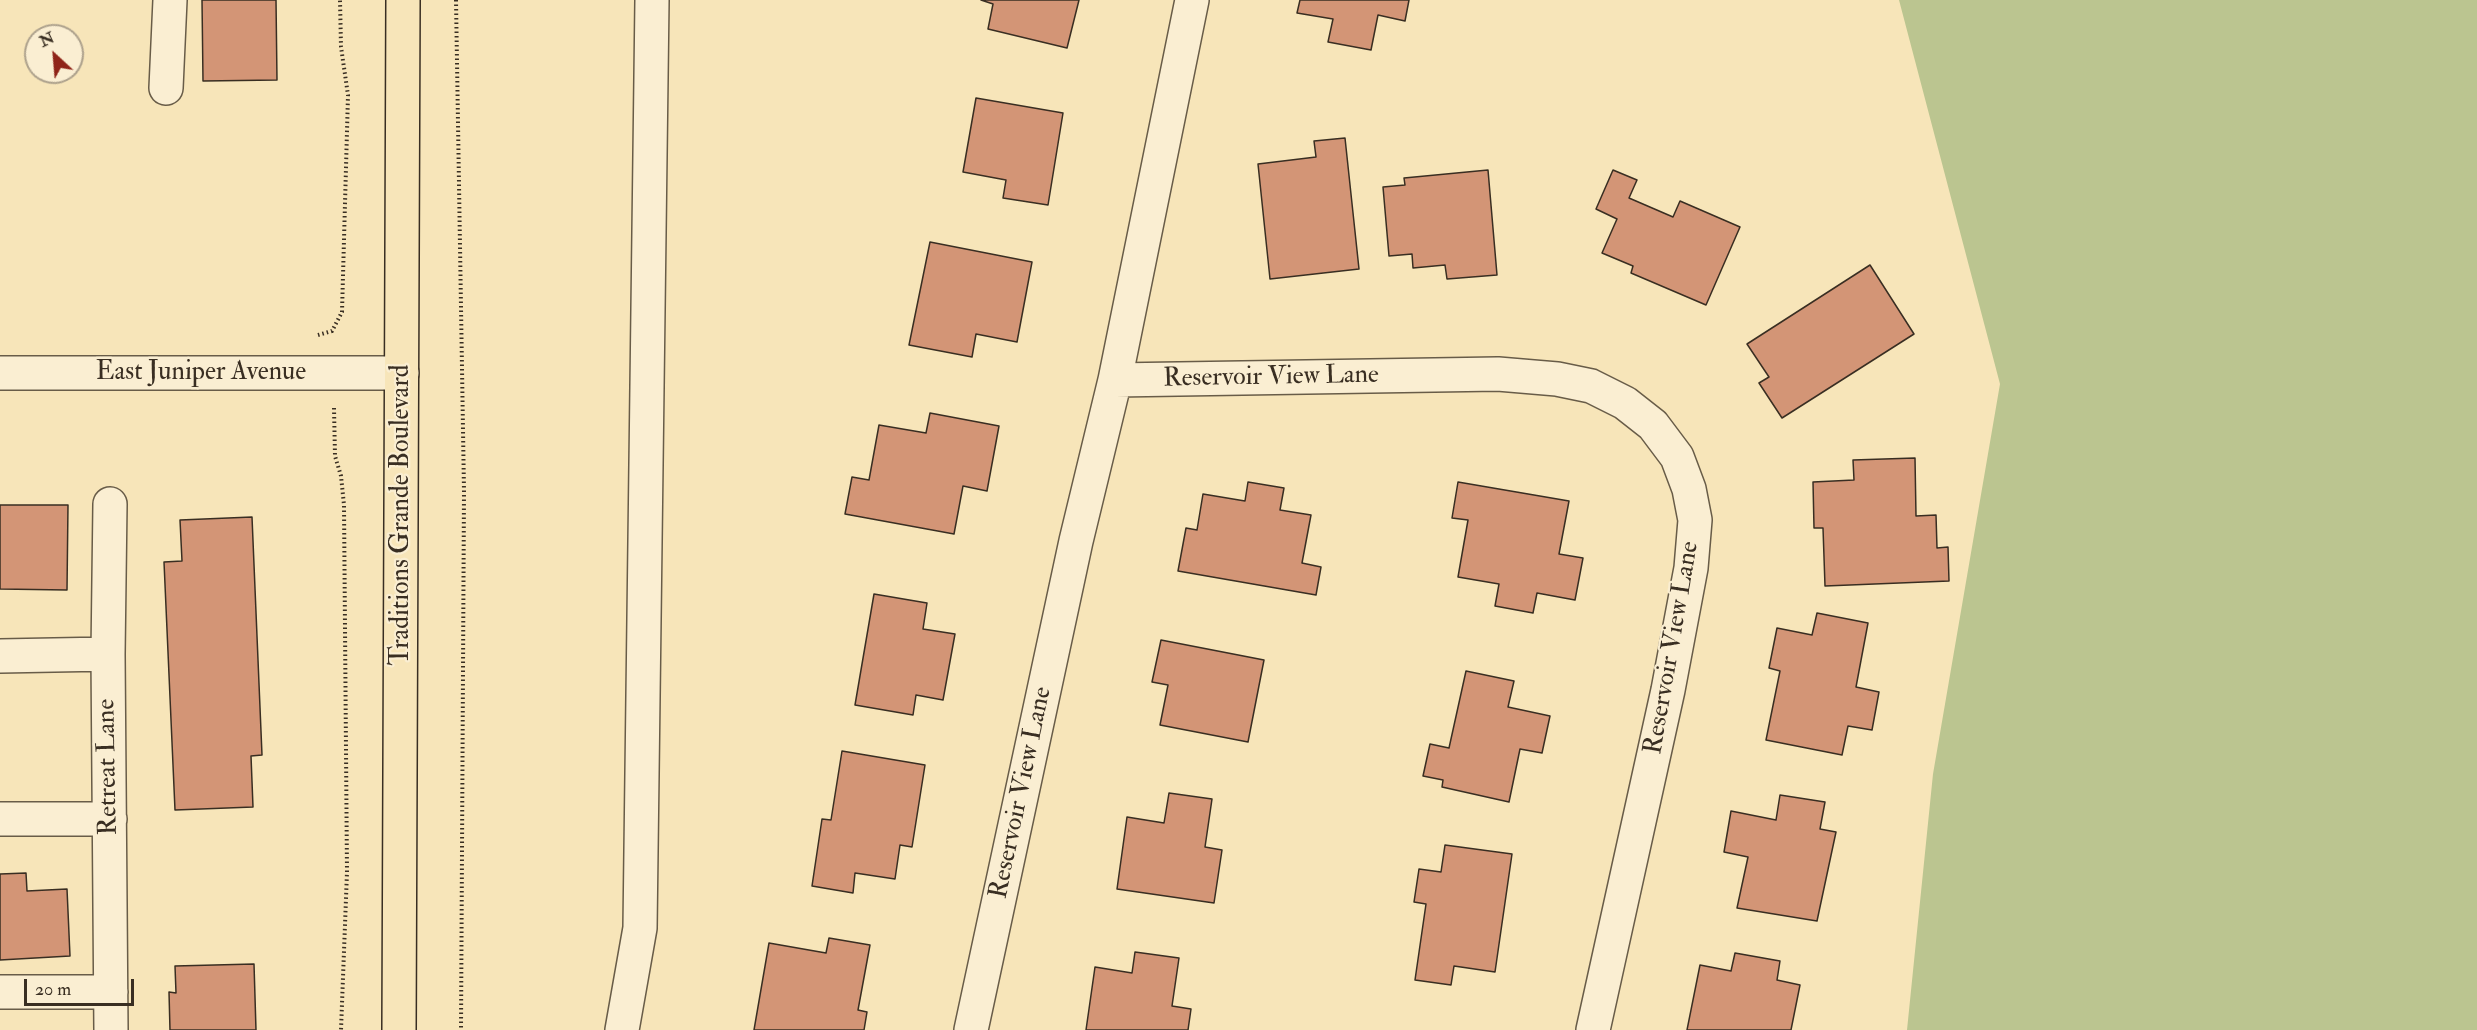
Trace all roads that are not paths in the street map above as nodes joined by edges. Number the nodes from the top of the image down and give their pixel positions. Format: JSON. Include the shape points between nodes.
{"nodes":[{"id":1,"x":170,"y":0,"type":"edge"},
{"id":2,"x":403,"y":0,"type":"edge"},
{"id":3,"x":652,"y":0,"type":"edge"},
{"id":4,"x":1192,"y":0,"type":"edge"},
{"id":5,"x":166,"y":88,"type":"dead end"},
{"id":6,"x":402,"y":373,"type":"junction"},
{"id":7,"x":0,"y":374,"type":"edge"},
{"id":8,"x":1115,"y":380,"type":"junction"},
{"id":9,"x":110,"y":504,"type":"dead end"},
{"id":10,"x":108,"y":654,"type":"junction"},
{"id":11,"x":0,"y":656,"type":"edge"},
{"id":12,"x":0,"y":819,"type":"edge"},
{"id":13,"x":110,"y":819,"type":"junction"},
{"id":14,"x":0,"y":992,"type":"edge"},
{"id":15,"x":111,"y":992,"type":"junction"},
{"id":16,"x":111,"y":1030,"type":"edge"},
{"id":17,"x":399,"y":1030,"type":"edge"},
{"id":18,"x":622,"y":1030,"type":"edge"},
{"id":19,"x":971,"y":1030,"type":"edge"},
{"id":20,"x":1593,"y":1030,"type":"edge"}],
"edges":[{"from":1,"to":5,"type":"street"},
{"from":2,"to":6,"type":"main road","name":"Traditions Grande Boulevard"},
{"from":3,"to":18,"type":"street","via":[[640,928]]},
{"from":4,"to":8,"type":"street","name":"Reservoir View Lane"},
{"from":6,"to":7,"type":"street","name":"East Juniper Avenue"},
{"from":6,"to":17,"type":"main road","name":"Traditions Grande Boulevard"},
{"from":8,"to":19,"type":"street","name":"Reservoir View Lane"},
{"from":8,"to":20,"type":"street","name":"Reservoir View Lane","via":[[1498,374],[1557,379],[1591,386],[1624,403],[1653,425],[1665,441],[1677,458],[1689,489],[1695,520],[1691,568]]},
{"from":9,"to":10,"type":"street","name":"Retreat Lane"},
{"from":10,"to":11,"type":"street"},
{"from":10,"to":13,"type":"street","name":"Retreat Lane"},
{"from":12,"to":13,"type":"street"},
{"from":13,"to":15,"type":"street","name":"Retreat Lane"},
{"from":14,"to":15,"type":"street"},
{"from":15,"to":16,"type":"street","name":"Retreat Lane"}]}
